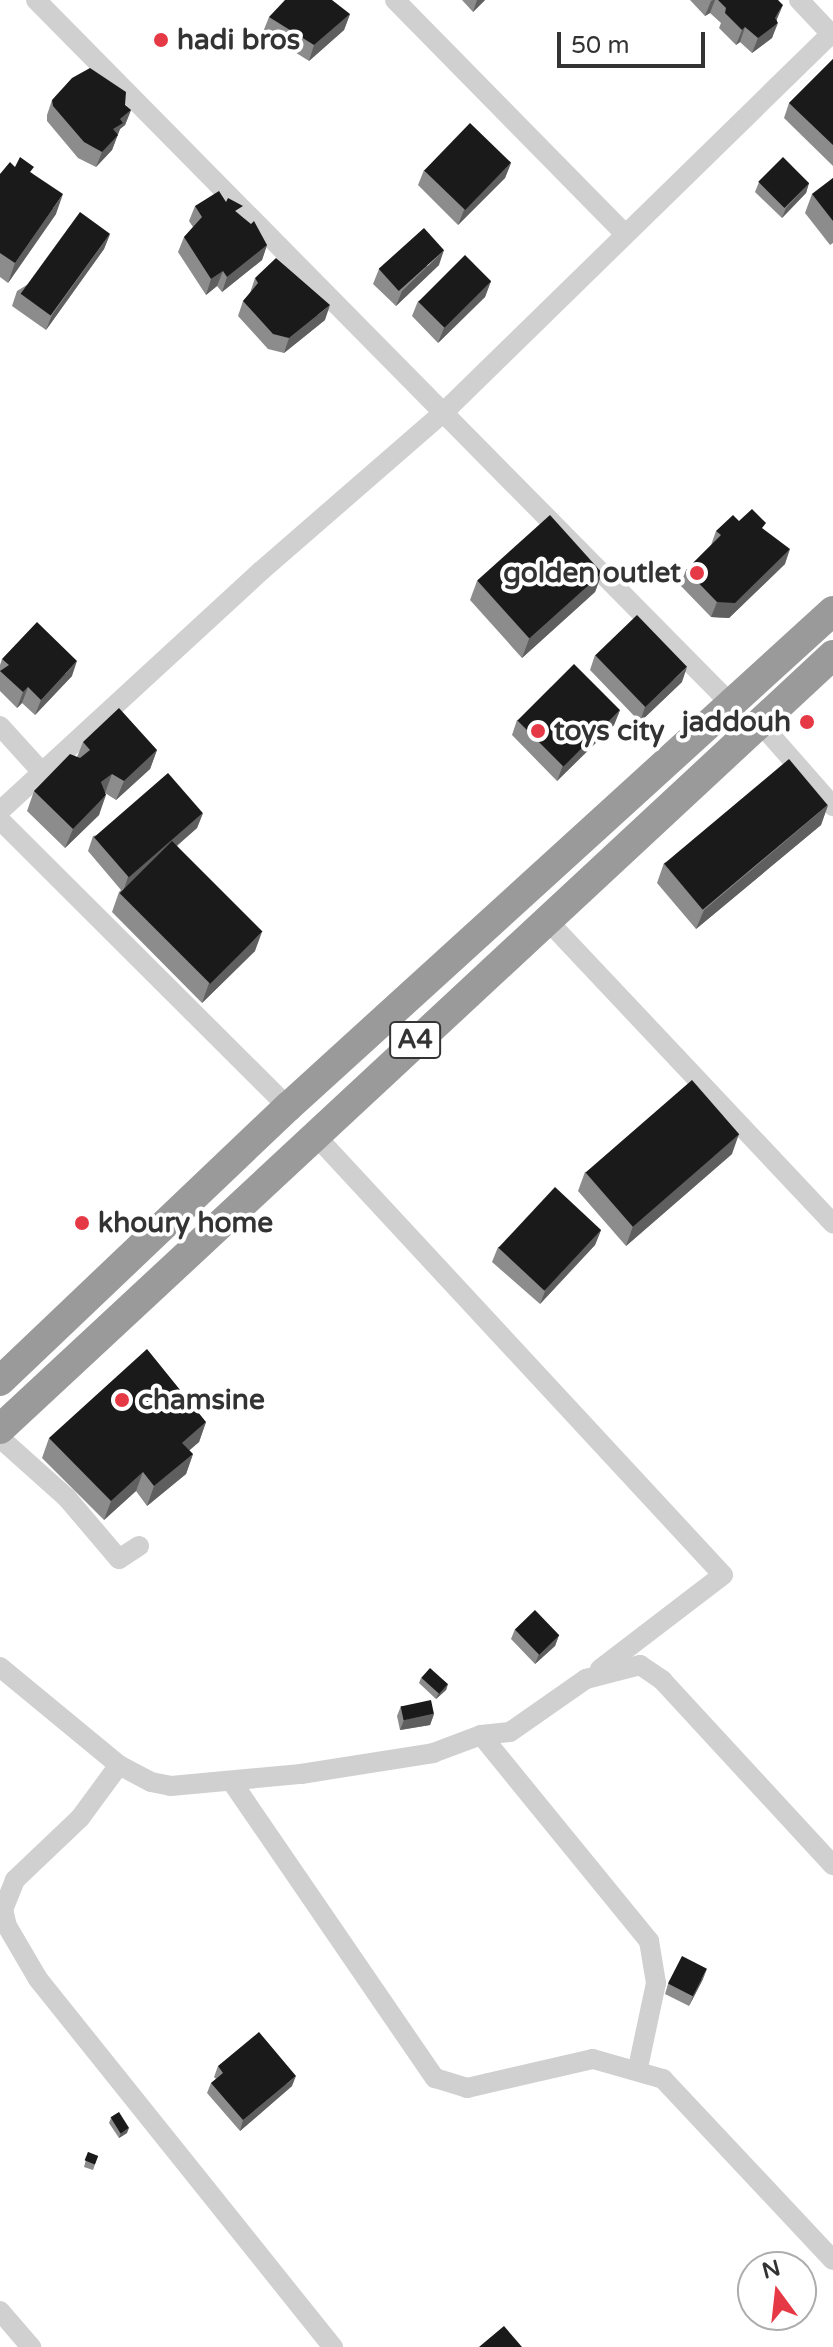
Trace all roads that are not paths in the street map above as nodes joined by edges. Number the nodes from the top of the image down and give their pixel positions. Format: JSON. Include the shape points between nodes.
{"nodes":[{"id":1,"x":36,"y":0,"type":"edge"},
{"id":2,"x":395,"y":0,"type":"edge"},
{"id":3,"x":799,"y":0,"type":"edge"},
{"id":4,"x":832,"y":35,"type":"edge"},
{"id":5,"x":623,"y":232,"type":"junction"},
{"id":6,"x":444,"y":412,"type":"junction"},
{"id":7,"x":833,"y":611,"type":"edge"},
{"id":8,"x":833,"y":655,"type":"edge"},
{"id":9,"x":731,"y":704,"type":"junction"},
{"id":10,"x":760,"y":723,"type":"junction"},
{"id":11,"x":0,"y":726,"type":"edge"},
{"id":12,"x":40,"y":770,"type":"junction"},
{"id":13,"x":833,"y":806,"type":"edge"},
{"id":14,"x":0,"y":811,"type":"edge"},
{"id":15,"x":0,"y":820,"type":"edge"},
{"id":16,"x":547,"y":920,"type":"junction"},
{"id":17,"x":288,"y":1107,"type":"junction"},
{"id":18,"x":315,"y":1135,"type":"junction"},
{"id":19,"x":833,"y":1224,"type":"edge"},
{"id":20,"x":0,"y":1381,"type":"edge"},
{"id":21,"x":0,"y":1429,"type":"edge"},
{"id":22,"x":0,"y":1438,"type":"edge"},
{"id":23,"x":139,"y":1546,"type":"dead end"},
{"id":24,"x":0,"y":1667,"type":"edge"},
{"id":25,"x":586,"y":1679,"type":"junction"},
{"id":26,"x":481,"y":1735,"type":"junction"},
{"id":27,"x":119,"y":1765,"type":"junction"},
{"id":28,"x":232,"y":1782,"type":"junction"},
{"id":29,"x":833,"y":1865,"type":"edge"},
{"id":30,"x":638,"y":2068,"type":"junction"},
{"id":31,"x":833,"y":2260,"type":"edge"},
{"id":32,"x":0,"y":2311,"type":"edge"},
{"id":33,"x":31,"y":2347,"type":"edge"},
{"id":34,"x":333,"y":2347,"type":"edge"}],
"edges":[{"from":1,"to":6,"type":"street"},
{"from":2,"to":5,"type":"street"},
{"from":3,"to":4,"type":"street"},
{"from":4,"to":5,"type":"street"},
{"from":5,"to":6,"type":"street"},
{"from":6,"to":9,"type":"street"},
{"from":6,"to":12,"type":"street"},
{"from":7,"to":9,"type":"highway","number":"A4"},
{"from":8,"to":10,"type":"highway","number":"A4"},
{"from":9,"to":17,"type":"highway","number":"A4"},
{"from":10,"to":13,"type":"street"},
{"from":10,"to":16,"type":"highway","number":"A4"},
{"from":11,"to":12,"type":"street"},
{"from":12,"to":14,"type":"street"},
{"from":15,"to":17,"type":"street"},
{"from":16,"to":18,"type":"highway","number":"A4"},
{"from":16,"to":19,"type":"street"},
{"from":17,"to":20,"type":"highway","number":"A4"},
{"from":18,"to":21,"type":"highway","number":"A4"},
{"from":18,"to":25,"type":"street","via":[[723,1575]]},
{"from":22,"to":23,"type":"street","via":[[67,1498],[119,1559]]},
{"from":24,"to":27,"type":"street"},
{"from":25,"to":26,"type":"street","via":[[529,1723],[510,1732]]},
{"from":25,"to":29,"type":"street","via":[[630,1664],[651,1670]]},
{"from":26,"to":28,"type":"street","via":[[433,1753]]},
{"from":26,"to":30,"type":"street","via":[[649,1941],[656,1983]]},
{"from":27,"to":28,"type":"street","via":[[171,1786]]},
{"from":27,"to":34,"type":"street","via":[[80,1818],[15,1880],[3,1909],[7,1926],[38,1979]]},
{"from":28,"to":30,"type":"street","via":[[435,2078],[467,2088],[570,2061],[593,2059]]},
{"from":30,"to":31,"type":"street","via":[[683,2094]]},
{"from":32,"to":33,"type":"street"}]}
